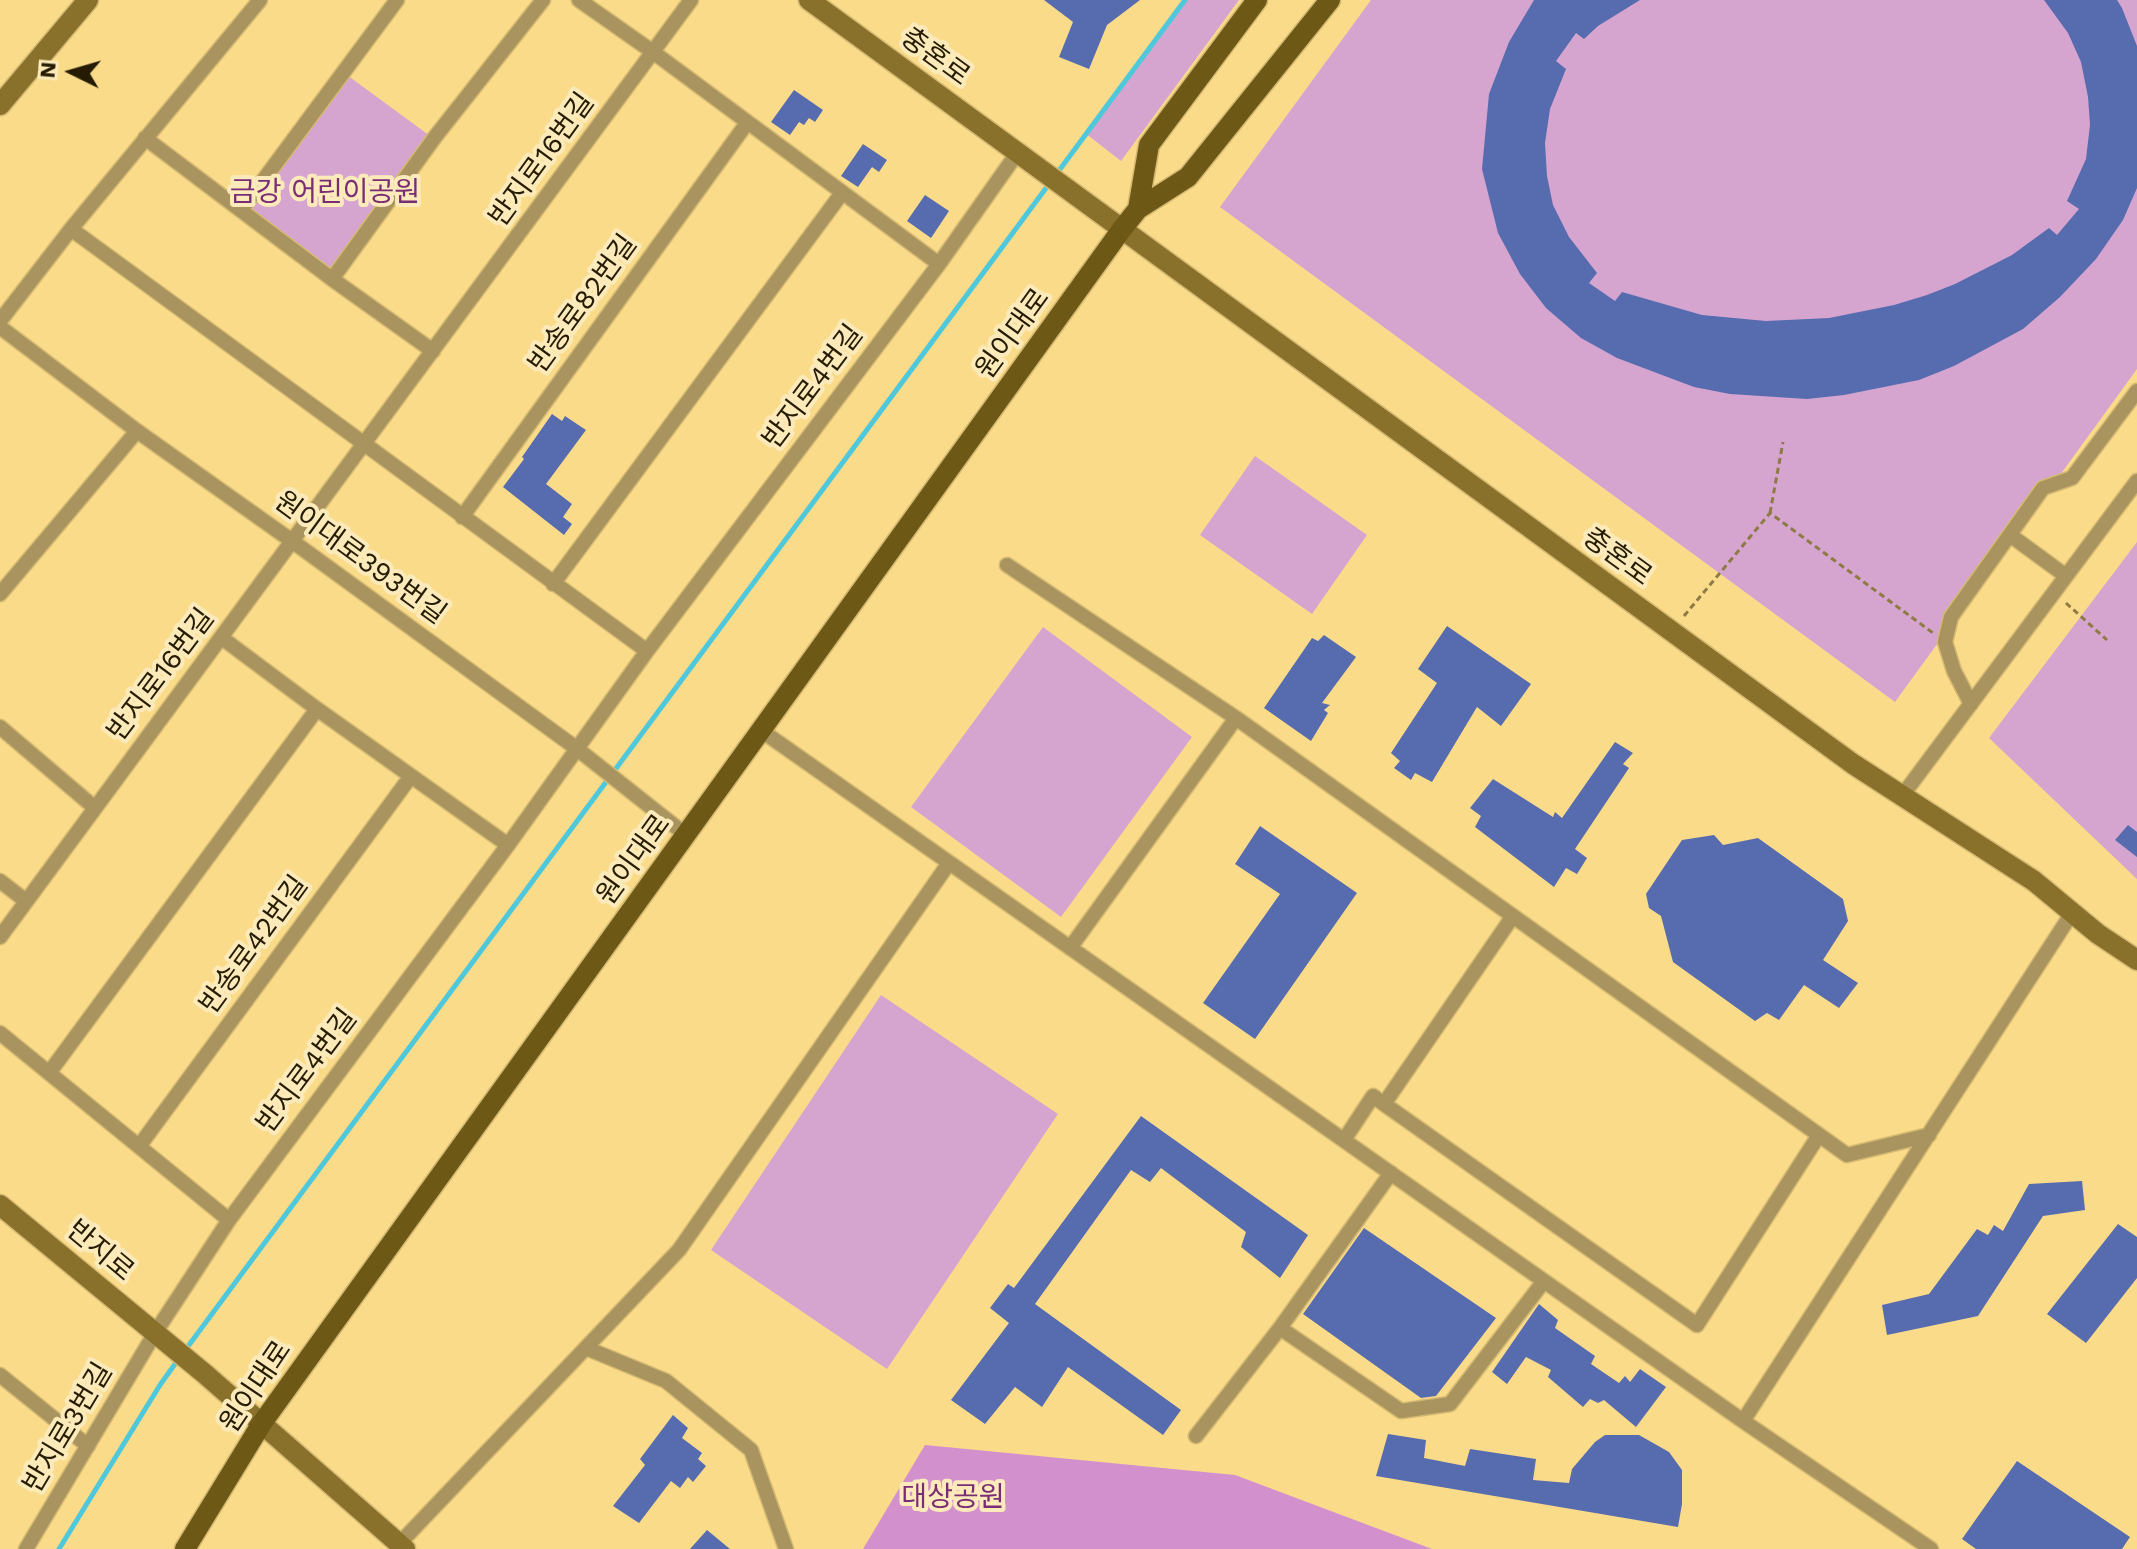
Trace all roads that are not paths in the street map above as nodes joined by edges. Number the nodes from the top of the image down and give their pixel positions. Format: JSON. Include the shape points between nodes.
{"nodes":[{"id":1,"x":88,"y":0,"type":"edge"},
{"id":2,"x":260,"y":0,"type":"edge"},
{"id":3,"x":397,"y":0,"type":"edge"},
{"id":4,"x":543,"y":0,"type":"edge"},
{"id":5,"x":579,"y":0,"type":"edge"},
{"id":6,"x":691,"y":0,"type":"edge"},
{"id":7,"x":809,"y":0,"type":"edge"},
{"id":8,"x":1257,"y":0,"type":"edge"},
{"id":9,"x":1330,"y":0,"type":"edge"},
{"id":10,"x":653,"y":52,"type":"junction"},
{"id":11,"x":0,"y":105,"type":"edge"},
{"id":12,"x":747,"y":123,"type":"junction"},
{"id":13,"x":145,"y":138,"type":"junction"},
{"id":14,"x":1023,"y":155,"type":"junction"},
{"id":15,"x":842,"y":193,"type":"junction"},
{"id":16,"x":242,"y":209,"type":"junction"},
{"id":17,"x":1138,"y":209,"type":"junction"},
{"id":18,"x":71,"y":229,"type":"junction"},
{"id":19,"x":1122,"y":229,"type":"junction"},
{"id":20,"x":939,"y":264,"type":"junction"},
{"id":21,"x":332,"y":279,"type":"junction"},
{"id":22,"x":0,"y":324,"type":"edge"},
{"id":23,"x":433,"y":351,"type":"junction"},
{"id":24,"x":2137,"y":391,"type":"edge"},
{"id":25,"x":137,"y":431,"type":"junction"},
{"id":26,"x":364,"y":445,"type":"junction"},
{"id":27,"x":2137,"y":481,"type":"edge"},
{"id":28,"x":462,"y":517,"type":"junction"},
{"id":29,"x":2010,"y":535,"type":"junction"},
{"id":30,"x":292,"y":541,"type":"junction"},
{"id":31,"x":1007,"y":565,"type":"dead end"},
{"id":32,"x":2066,"y":576,"type":"junction"},
{"id":33,"x":553,"y":584,"type":"junction"},
{"id":34,"x":0,"y":594,"type":"edge"},
{"id":35,"x":222,"y":638,"type":"junction"},
{"id":36,"x":647,"y":651,"type":"junction"},
{"id":37,"x":1971,"y":704,"type":"junction"},
{"id":38,"x":317,"y":709,"type":"junction"},
{"id":39,"x":1236,"y":718,"type":"junction"},
{"id":40,"x":0,"y":727,"type":"edge"},
{"id":41,"x":762,"y":731,"type":"junction"},
{"id":42,"x":576,"y":748,"type":"junction"},
{"id":43,"x":411,"y":776,"type":"junction"},
{"id":44,"x":1902,"y":796,"type":"junction"},
{"id":45,"x":95,"y":808,"type":"junction"},
{"id":46,"x":686,"y":835,"type":"junction"},
{"id":47,"x":508,"y":845,"type":"junction"},
{"id":48,"x":949,"y":863,"type":"junction"},
{"id":49,"x":0,"y":881,"type":"edge"},
{"id":50,"x":26,"y":901,"type":"junction"},
{"id":51,"x":2072,"y":913,"type":"junction"},
{"id":52,"x":1513,"y":916,"type":"junction"},
{"id":53,"x":0,"y":937,"type":"edge"},
{"id":54,"x":1070,"y":948,"type":"junction"},
{"id":55,"x":2137,"y":960,"type":"edge"},
{"id":56,"x":0,"y":1033,"type":"edge"},
{"id":57,"x":49,"y":1073,"type":"junction"},
{"id":58,"x":1384,"y":1104,"type":"junction"},
{"id":59,"x":1819,"y":1135,"type":"junction"},
{"id":60,"x":1929,"y":1135,"type":"junction"},
{"id":61,"x":1344,"y":1140,"type":"junction"},
{"id":62,"x":140,"y":1145,"type":"junction"},
{"id":63,"x":1391,"y":1173,"type":"junction"},
{"id":64,"x":0,"y":1205,"type":"edge"},
{"id":65,"x":229,"y":1220,"type":"junction"},
{"id":66,"x":1544,"y":1281,"type":"junction"},
{"id":67,"x":1280,"y":1328,"type":"junction"},
{"id":68,"x":160,"y":1337,"type":"junction"},
{"id":69,"x":586,"y":1348,"type":"junction"},
{"id":70,"x":0,"y":1375,"type":"edge"},
{"id":71,"x":1743,"y":1421,"type":"junction"},
{"id":72,"x":262,"y":1423,"type":"junction"},
{"id":73,"x":1196,"y":1436,"type":"dead end"},
{"id":74,"x":88,"y":1446,"type":"junction"},
{"id":75,"x":402,"y":1547,"type":"edge"},
{"id":76,"x":26,"y":1549,"type":"edge"},
{"id":77,"x":185,"y":1549,"type":"edge"},
{"id":78,"x":786,"y":1549,"type":"edge"},
{"id":79,"x":1931,"y":1549,"type":"edge"}],
"edges":[{"from":1,"to":11,"type":"main road"},
{"from":2,"to":13,"type":"street"},
{"from":3,"to":16,"type":"street"},
{"from":4,"to":21,"type":"street"},
{"from":5,"to":10,"type":"street"},
{"from":6,"to":10,"type":"street","name":"반지로16번길"},
{"from":7,"to":14,"type":"main road","name":"충혼로"},
{"from":8,"to":17,"type":"main road","name":"원이대로","via":[[1149,145]]},
{"from":9,"to":17,"type":"main road","name":"원이대로","via":[[1188,177]]},
{"from":10,"to":12,"type":"street"},
{"from":10,"to":23,"type":"street","name":"반지로16번길"},
{"from":12,"to":15,"type":"street"},
{"from":12,"to":28,"type":"street","name":"반송로82번길"},
{"from":13,"to":16,"type":"street"},
{"from":13,"to":18,"type":"street"},
{"from":14,"to":19,"type":"main road","name":"충혼로"},
{"from":14,"to":20,"type":"street","name":"반지로4번길"},
{"from":15,"to":20,"type":"street"},
{"from":15,"to":33,"type":"street"},
{"from":16,"to":21,"type":"street"},
{"from":17,"to":19,"type":"main road","name":"원이대로"},
{"from":18,"to":22,"type":"street"},
{"from":18,"to":26,"type":"street"},
{"from":19,"to":41,"type":"main road","name":"원이대로"},
{"from":19,"to":44,"type":"main road","name":"충혼로"},
{"from":20,"to":36,"type":"street","name":"반지로4번길"},
{"from":21,"to":23,"type":"street"},
{"from":22,"to":25,"type":"street","name":"원이대로393번길"},
{"from":23,"to":26,"type":"street","name":"반지로16번길"},
{"from":24,"to":29,"type":"street","via":[[2072,478],[2043,488]]},
{"from":25,"to":30,"type":"street","name":"원이대로393번길"},
{"from":25,"to":34,"type":"street"},
{"from":26,"to":28,"type":"street"},
{"from":26,"to":30,"type":"street","name":"반지로16번길"},
{"from":27,"to":32,"type":"street"},
{"from":28,"to":33,"type":"street"},
{"from":29,"to":32,"type":"street"},
{"from":29,"to":37,"type":"street","via":[[1951,617],[1945,642]]},
{"from":30,"to":35,"type":"street","name":"반지로16번길"},
{"from":30,"to":42,"type":"street","name":"원이대로393번길"},
{"from":31,"to":39,"type":"street"},
{"from":32,"to":37,"type":"street"},
{"from":33,"to":36,"type":"street"},
{"from":35,"to":38,"type":"street"},
{"from":35,"to":45,"type":"street","name":"반지로16번길"},
{"from":36,"to":42,"type":"street","name":"반지로4번길"},
{"from":37,"to":44,"type":"street"},
{"from":38,"to":43,"type":"street"},
{"from":38,"to":57,"type":"street"},
{"from":39,"to":52,"type":"street"},
{"from":39,"to":54,"type":"street"},
{"from":40,"to":45,"type":"street"},
{"from":41,"to":46,"type":"main road","name":"원이대로"},
{"from":41,"to":48,"type":"street"},
{"from":42,"to":46,"type":"street","name":"원이대로393번길"},
{"from":42,"to":47,"type":"street","name":"반지로4번길"},
{"from":43,"to":47,"type":"street"},
{"from":43,"to":62,"type":"street","name":"반송로42번길"},
{"from":44,"to":51,"type":"main road","name":"충혼로","via":[[2034,881]]},
{"from":45,"to":50,"type":"street","name":"반지로16번길"},
{"from":46,"to":72,"type":"main road","name":"원이대로"},
{"from":47,"to":65,"type":"street","name":"반지로4번길"},
{"from":48,"to":54,"type":"street"},
{"from":48,"to":69,"type":"street","via":[[679,1250]]},
{"from":49,"to":50,"type":"street"},
{"from":50,"to":53,"type":"street","name":"반지로16번길"},
{"from":51,"to":55,"type":"main road","name":"충혼로"},
{"from":51,"to":60,"type":"street"},
{"from":52,"to":58,"type":"street"},
{"from":52,"to":59,"type":"street"},
{"from":54,"to":61,"type":"street"},
{"from":56,"to":57,"type":"street"},
{"from":57,"to":62,"type":"street"},
{"from":58,"to":59,"type":"street","via":[[1697,1325]]},
{"from":58,"to":61,"type":"street","via":[[1373,1096]]},
{"from":59,"to":60,"type":"street","via":[[1847,1155]]},
{"from":60,"to":71,"type":"street"},
{"from":61,"to":63,"type":"street"},
{"from":62,"to":65,"type":"street"},
{"from":63,"to":66,"type":"street"},
{"from":63,"to":67,"type":"street"},
{"from":64,"to":68,"type":"main road","name":"반지로"},
{"from":65,"to":68,"type":"street","name":"반지로4번길"},
{"from":66,"to":67,"type":"street","via":[[1450,1404],[1401,1411]]},
{"from":66,"to":71,"type":"street"},
{"from":67,"to":73,"type":"street"},
{"from":68,"to":72,"type":"main road","name":"반지로"},
{"from":68,"to":74,"type":"street","name":"반지로3번길"},
{"from":69,"to":75,"type":"street"},
{"from":69,"to":78,"type":"street","via":[[666,1381],[751,1450]]},
{"from":70,"to":74,"type":"street"},
{"from":71,"to":79,"type":"street"},
{"from":72,"to":75,"type":"main road"},
{"from":72,"to":77,"type":"main road","name":"원이대로"},
{"from":74,"to":76,"type":"street","name":"반지로3번길"}]}
